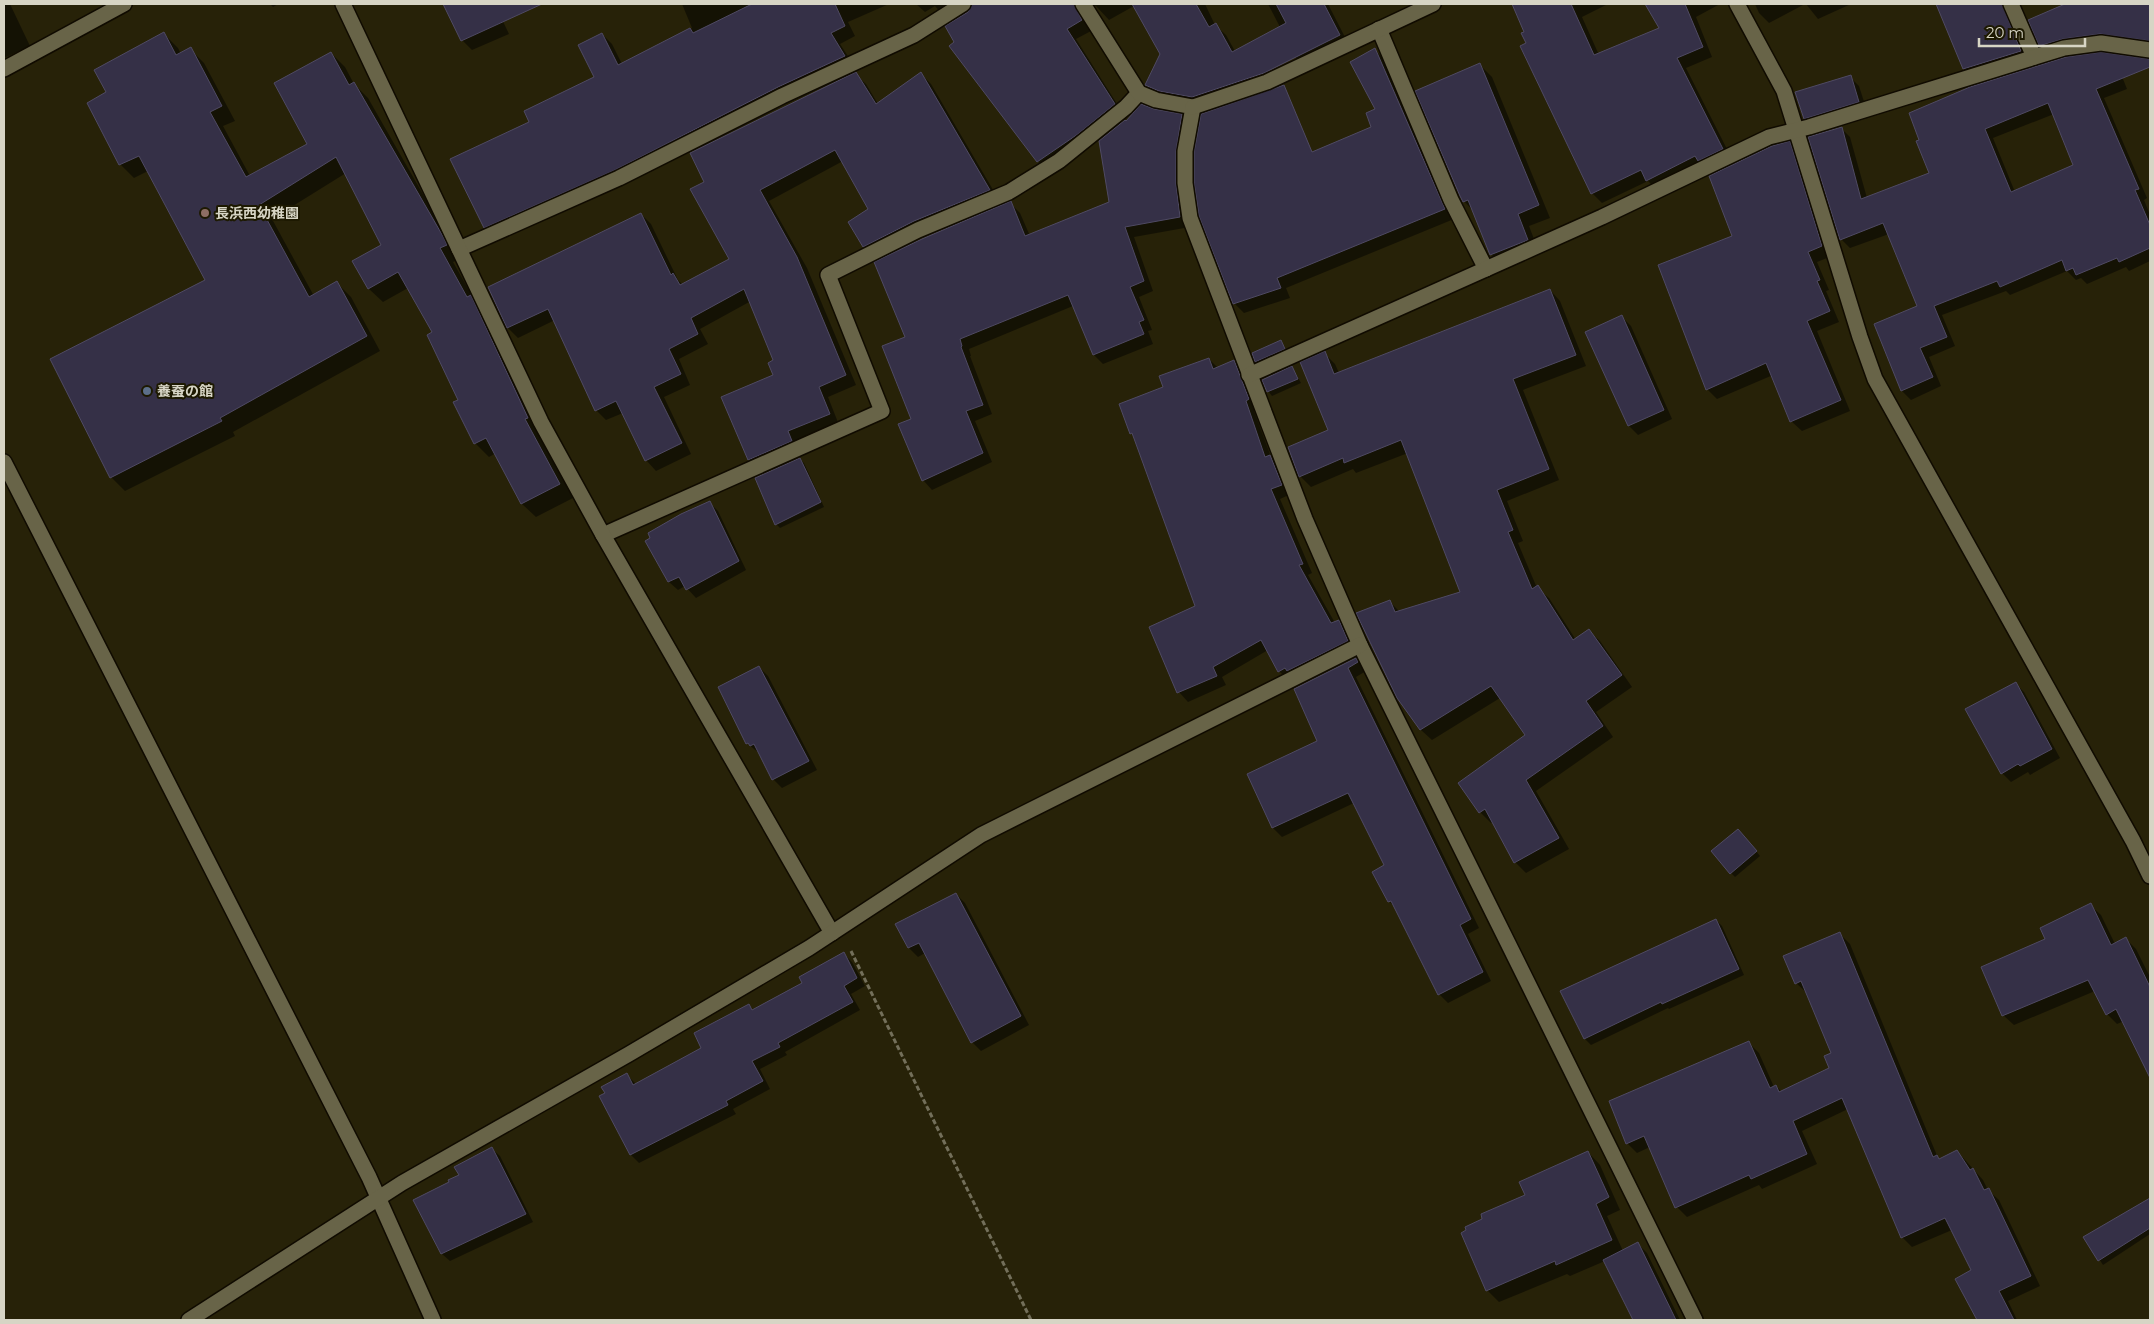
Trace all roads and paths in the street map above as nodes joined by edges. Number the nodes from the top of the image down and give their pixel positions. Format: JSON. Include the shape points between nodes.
{"nodes":[{"id":1,"x":124,"y":4,"type":"edge"},
{"id":2,"x":343,"y":4,"type":"edge"},
{"id":3,"x":963,"y":4,"type":"edge"},
{"id":4,"x":1083,"y":4,"type":"edge"},
{"id":5,"x":1433,"y":4,"type":"edge"},
{"id":6,"x":1737,"y":4,"type":"edge"},
{"id":7,"x":2011,"y":4,"type":"edge"},
{"id":8,"x":1379,"y":29,"type":"junction"},
{"id":9,"x":2150,"y":50,"type":"edge"},
{"id":10,"x":2034,"y":57,"type":"junction"},
{"id":11,"x":4,"y":69,"type":"edge"},
{"id":12,"x":1139,"y":92,"type":"junction"},
{"id":13,"x":1193,"y":107,"type":"junction"},
{"id":14,"x":1797,"y":130,"type":"junction"},
{"id":15,"x":459,"y":249,"type":"junction"},
{"id":16,"x":1486,"y":269,"type":"junction"},
{"id":17,"x":1249,"y":375,"type":"junction"},
{"id":18,"x":4,"y":462,"type":"edge"},
{"id":19,"x":603,"y":535,"type":"junction"},
{"id":20,"x":1360,"y":645,"type":"junction"},
{"id":21,"x":2150,"y":876,"type":"edge"},
{"id":22,"x":836,"y":931,"type":"junction"},
{"id":23,"x":379,"y":1198,"type":"junction"},
{"id":24,"x":189,"y":1320,"type":"edge"},
{"id":25,"x":433,"y":1320,"type":"edge"},
{"id":26,"x":1031,"y":1320,"type":"edge"},
{"id":27,"x":1695,"y":1320,"type":"edge"}],
"edges":[{"from":1,"to":11,"type":"street"},
{"from":2,"to":15,"type":"street"},
{"from":3,"to":15,"type":"street","via":[[914,35],[782,96],[619,178]]},
{"from":4,"to":12,"type":"street"},
{"from":5,"to":8,"type":"street"},
{"from":6,"to":14,"type":"street","via":[[1784,91]]},
{"from":7,"to":10,"type":"street"},
{"from":8,"to":13,"type":"street","via":[[1267,82]]},
{"from":8,"to":16,"type":"street","via":[[1451,200]]},
{"from":9,"to":10,"type":"street","via":[[2101,43]]},
{"from":10,"to":14,"type":"street"},
{"from":12,"to":13,"type":"street","via":[[1156,100]]},
{"from":12,"to":19,"type":"street","via":[[1126,107],[1059,161],[1008,192],[918,230],[828,275],[882,412]]},
{"from":13,"to":17,"type":"street","via":[[1185,183],[1190,218]]},
{"from":14,"to":16,"type":"street","via":[[1769,138]]},
{"from":14,"to":21,"type":"street","via":[[1860,337],[1876,379]]},
{"from":15,"to":19,"type":"street","via":[[541,422]]},
{"from":16,"to":17,"type":"street"},
{"from":17,"to":20,"type":"street","via":[[1305,519]]},
{"from":18,"to":23,"type":"street"},
{"from":19,"to":22,"type":"street"},
{"from":20,"to":22,"type":"street","via":[[981,834]]},
{"from":20,"to":27,"type":"street"},
{"from":22,"to":23,"type":"street"},
{"from":22,"to":26,"type":"path","via":[[898,1044]]},
{"from":23,"to":24,"type":"street"},
{"from":23,"to":25,"type":"street"}]}
